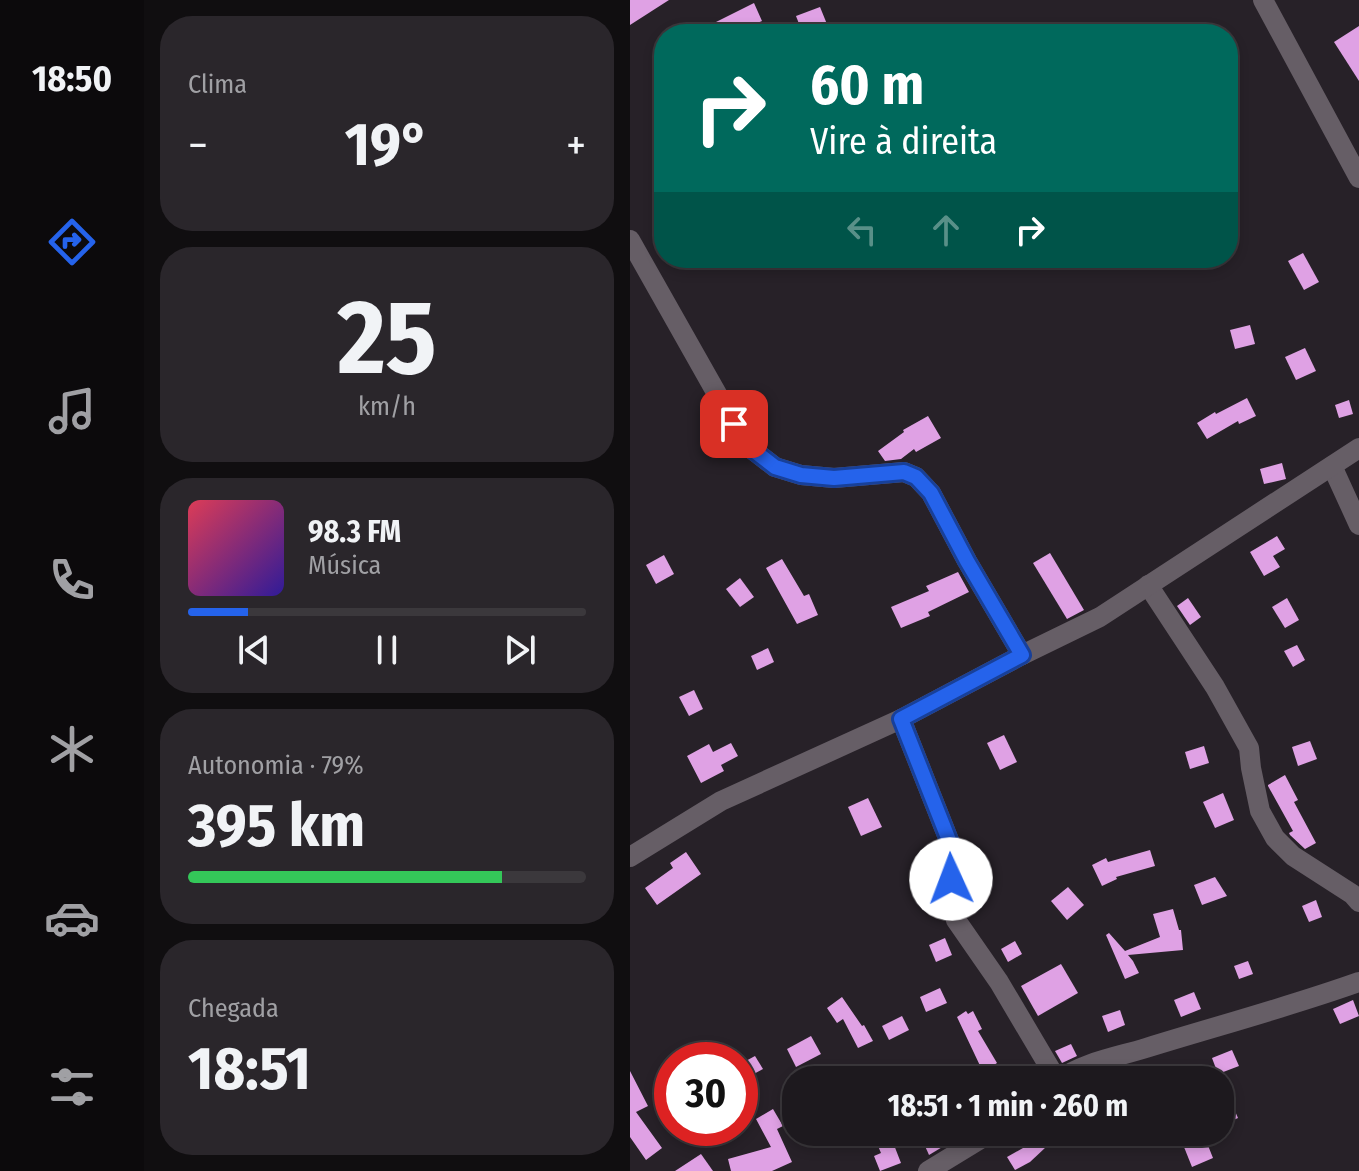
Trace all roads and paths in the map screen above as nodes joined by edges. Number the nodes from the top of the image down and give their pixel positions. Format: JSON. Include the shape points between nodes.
{"nodes":[{"id":1,"x":1263,"y":0,"type":"edge"},
{"id":2,"x":1359,"y":134,"type":"edge"},
{"id":3,"x":1340,"y":145,"type":"junction"},
{"id":4,"x":1359,"y":178,"type":"edge"},
{"id":5,"x":630,"y":240,"type":"edge"},
{"id":6,"x":1359,"y":448,"type":"edge"},
{"id":7,"x":1332,"y":466,"type":"junction"},
{"id":8,"x":1359,"y":525,"type":"edge"},
{"id":9,"x":1148,"y":585,"type":"junction"},
{"id":10,"x":1022,"y":655,"type":"junction"},
{"id":11,"x":901,"y":719,"type":"junction"},
{"id":12,"x":630,"y":857,"type":"edge"},
{"id":13,"x":1359,"y":902,"type":"edge"},
{"id":14,"x":1359,"y":982,"type":"edge"},
{"id":15,"x":1050,"y":1066,"type":"edge"},
{"id":16,"x":1087,"y":1066,"type":"edge"},
{"id":17,"x":969,"y":1146,"type":"edge"},
{"id":18,"x":928,"y":1171,"type":"edge"}],
"edges":[{"from":1,"to":3,"type":"street"},
{"from":2,"to":3,"type":"street"},
{"from":3,"to":4,"type":"street"},
{"from":5,"to":10,"type":"street","via":[[753,450],[775,467],[801,475],[904,472],[916,477],[931,493]]},
{"from":6,"to":7,"type":"street"},
{"from":7,"to":8,"type":"street"},
{"from":7,"to":9,"type":"street"},
{"from":9,"to":10,"type":"street","via":[[1100,617]]},
{"from":9,"to":13,"type":"street","via":[[1249,748],[1260,811],[1275,838]]},
{"from":10,"to":11,"type":"street"},
{"from":11,"to":12,"type":"street","via":[[721,801]]},
{"from":11,"to":15,"type":"street","via":[[956,858],[951,900],[956,920]]},
{"from":14,"to":16,"type":"street"},
{"from":17,"to":18,"type":"street"}]}
